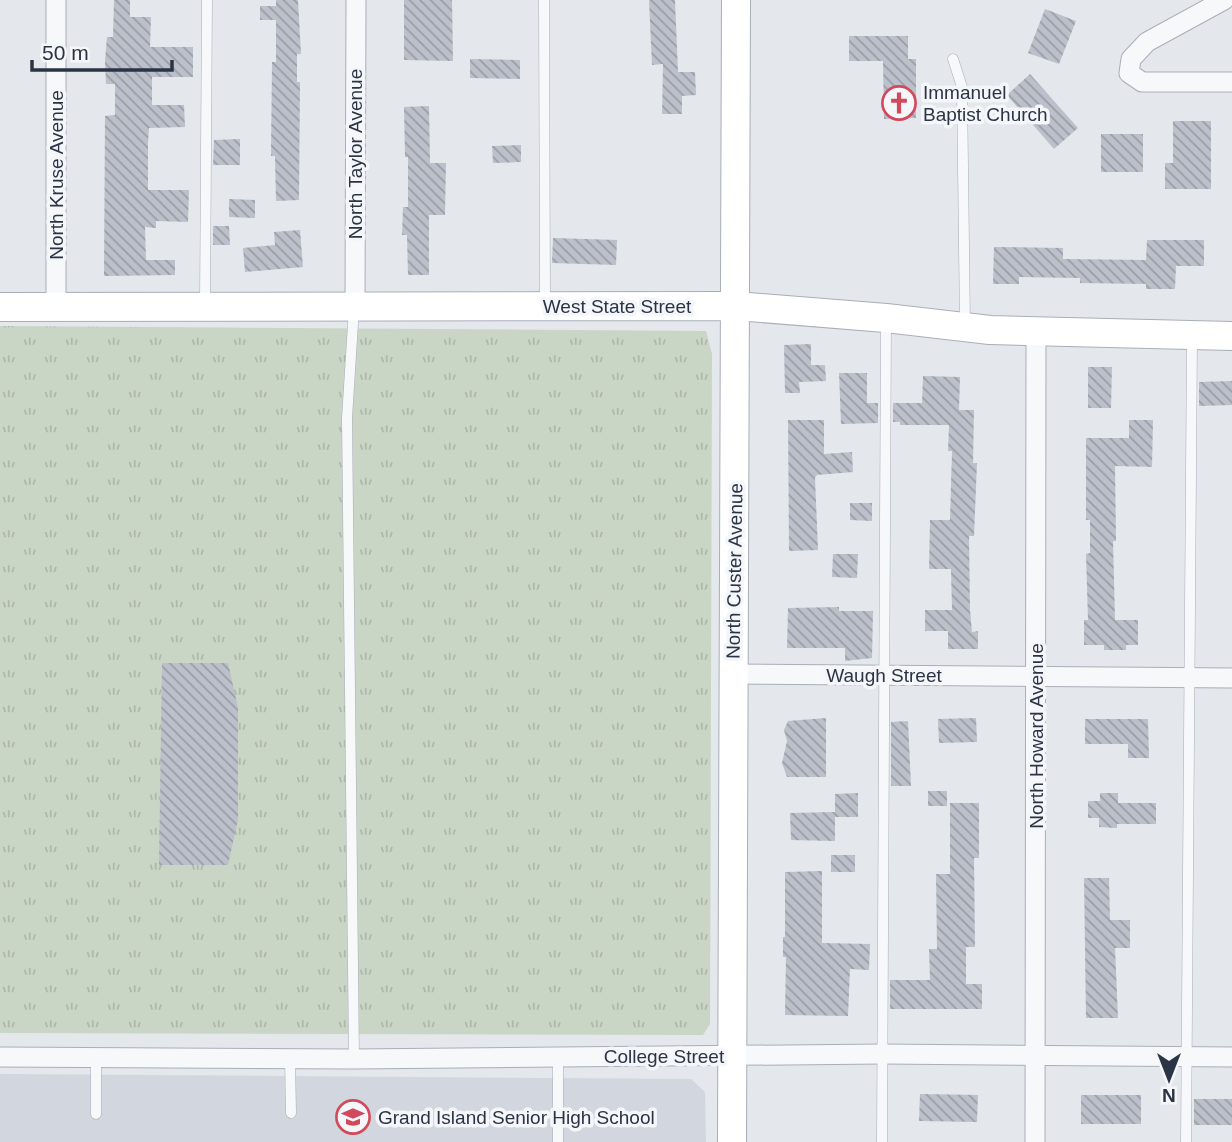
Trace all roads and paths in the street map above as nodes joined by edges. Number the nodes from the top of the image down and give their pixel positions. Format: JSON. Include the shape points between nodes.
{"nodes":[{"id":1,"x":56,"y":0,"type":"edge"},
{"id":2,"x":207,"y":0,"type":"edge"},
{"id":3,"x":356,"y":0,"type":"edge"},
{"id":4,"x":544,"y":0,"type":"edge"},
{"id":5,"x":736,"y":0,"type":"edge"},
{"id":6,"x":1224,"y":0,"type":"edge"},
{"id":7,"x":953,"y":59,"type":"dead end"},
{"id":8,"x":1232,"y":82,"type":"edge"},
{"id":9,"x":736,"y":306,"type":"junction"},
{"id":10,"x":0,"y":307,"type":"edge"},
{"id":11,"x":56,"y":307,"type":"junction"},
{"id":12,"x":205,"y":307,"type":"junction"},
{"id":13,"x":355,"y":307,"type":"junction"},
{"id":14,"x":545,"y":307,"type":"junction"},
{"id":15,"x":886,"y":318,"type":"junction"},
{"id":16,"x":965,"y":327,"type":"junction"},
{"id":17,"x":1036,"y":331,"type":"junction"},
{"id":18,"x":1192,"y":335,"type":"junction"},
{"id":19,"x":1232,"y":336,"type":"edge"},
{"id":20,"x":733,"y":674,"type":"junction"},
{"id":21,"x":883,"y":675,"type":"junction"},
{"id":22,"x":1036,"y":676,"type":"junction"},
{"id":23,"x":1188,"y":677,"type":"junction"},
{"id":24,"x":1232,"y":678,"type":"edge"},
{"id":25,"x":883,"y":1054,"type":"junction"},
{"id":26,"x":1036,"y":1055,"type":"junction"},
{"id":27,"x":96,"y":1056,"type":"junction"},
{"id":28,"x":558,"y":1056,"type":"junction"},
{"id":29,"x":732,"y":1056,"type":"junction"},
{"id":30,"x":1187,"y":1056,"type":"junction"},
{"id":31,"x":0,"y":1057,"type":"edge"},
{"id":32,"x":1232,"y":1057,"type":"edge"},
{"id":33,"x":290,"y":1059,"type":"junction"},
{"id":34,"x":354,"y":1059,"type":"junction"},
{"id":35,"x":291,"y":1113,"type":"dead end"},
{"id":36,"x":96,"y":1114,"type":"dead end"},
{"id":37,"x":558,"y":1142,"type":"edge"},
{"id":38,"x":732,"y":1142,"type":"edge"},
{"id":39,"x":882,"y":1142,"type":"edge"},
{"id":40,"x":1035,"y":1142,"type":"edge"},
{"id":41,"x":1186,"y":1142,"type":"edge"}],
"edges":[{"from":1,"to":11,"type":"street","name":"North Kruse Avenue"},
{"from":2,"to":12,"type":"lane"},
{"from":3,"to":13,"type":"street","name":"North Taylor Avenue"},
{"from":4,"to":14,"type":"lane"},
{"from":5,"to":9,"type":"street","name":"North Custer Avenue"},
{"from":6,"to":8,"type":"street","via":[[1147,42],[1131,59],[1129,73],[1142,82]]},
{"from":7,"to":16,"type":"lane","via":[[962,87]]},
{"from":9,"to":14,"type":"street","name":"West State Street"},
{"from":9,"to":15,"type":"street","name":"West State Street"},
{"from":9,"to":20,"type":"street","name":"North Custer Avenue"},
{"from":10,"to":11,"type":"street","name":"West State Street"},
{"from":11,"to":12,"type":"street","name":"West State Street"},
{"from":12,"to":13,"type":"street","name":"West State Street"},
{"from":13,"to":14,"type":"street","name":"West State Street"},
{"from":13,"to":34,"type":"lane","via":[[348,418]]},
{"from":15,"to":16,"type":"street","name":"West State Street"},
{"from":15,"to":21,"type":"lane"},
{"from":16,"to":17,"type":"street","name":"West State Street"},
{"from":17,"to":18,"type":"street","name":"West State Street"},
{"from":17,"to":22,"type":"street","name":"North Howard Avenue"},
{"from":18,"to":19,"type":"street","name":"West State Street"},
{"from":18,"to":23,"type":"lane"},
{"from":20,"to":21,"type":"street","name":"Waugh Street"},
{"from":20,"to":29,"type":"street","name":"North Custer Avenue"},
{"from":21,"to":22,"type":"street","name":"Waugh Street"},
{"from":21,"to":25,"type":"lane"},
{"from":22,"to":23,"type":"street","name":"Waugh Street"},
{"from":22,"to":26,"type":"street","name":"North Howard Avenue"},
{"from":23,"to":24,"type":"street","name":"Waugh Street"},
{"from":23,"to":30,"type":"lane"},
{"from":25,"to":26,"type":"street","name":"College Street"},
{"from":25,"to":29,"type":"street","name":"College Street"},
{"from":25,"to":39,"type":"lane"},
{"from":26,"to":30,"type":"street","name":"College Street"},
{"from":26,"to":40,"type":"street","name":"North Howard Avenue"},
{"from":27,"to":31,"type":"street","name":"College Street"},
{"from":27,"to":33,"type":"street","name":"College Street"},
{"from":27,"to":36,"type":"lane"},
{"from":28,"to":29,"type":"street","name":"College Street"},
{"from":28,"to":34,"type":"street","name":"College Street"},
{"from":28,"to":37,"type":"lane"},
{"from":29,"to":38,"type":"street","name":"North Custer Avenue"},
{"from":30,"to":32,"type":"street","name":"College Street"},
{"from":30,"to":41,"type":"lane"},
{"from":33,"to":34,"type":"street","name":"College Street"},
{"from":33,"to":35,"type":"lane"}]}
